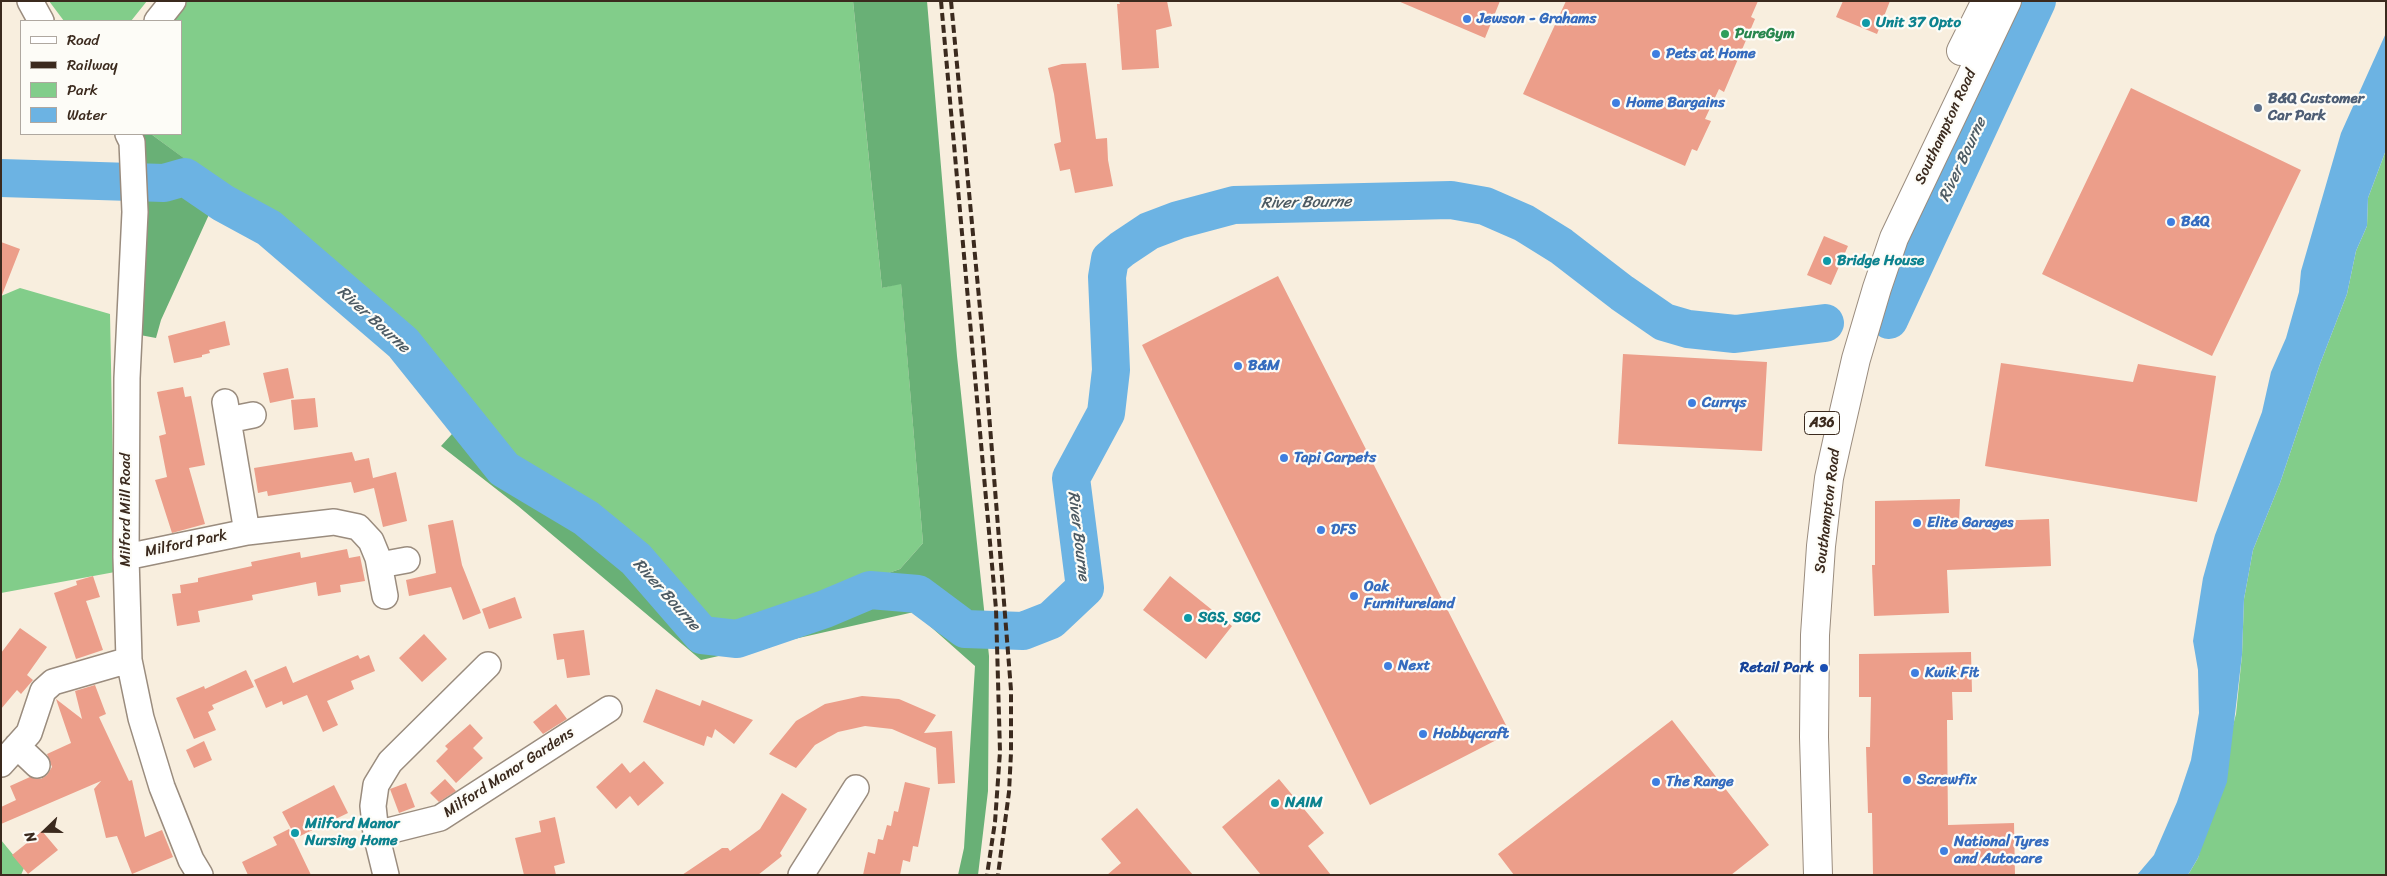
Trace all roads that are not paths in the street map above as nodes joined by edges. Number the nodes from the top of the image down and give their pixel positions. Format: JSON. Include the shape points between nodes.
{"nodes":[{"id":1,"x":30,"y":1,"type":"edge"},
{"id":2,"x":173,"y":1,"type":"edge"},
{"id":3,"x":1986,"y":1,"type":"edge"},
{"id":4,"x":2006,"y":1,"type":"edge"},
{"id":5,"x":40,"y":20,"type":"edge"},
{"id":6,"x":158,"y":20,"type":"edge"},
{"id":7,"x":130,"y":138,"type":"edge"},
{"id":8,"x":254,"y":416,"type":"dead end"},
{"id":9,"x":247,"y":532,"type":"junction"},
{"id":10,"x":126,"y":557,"type":"junction"},
{"id":11,"x":407,"y":560,"type":"dead end"},
{"id":12,"x":380,"y":565,"type":"junction"},
{"id":13,"x":385,"y":596,"type":"dead end"},
{"id":14,"x":129,"y":660,"type":"junction"},
{"id":15,"x":488,"y":664,"type":"dead end"},
{"id":16,"x":609,"y":709,"type":"dead end"},
{"id":17,"x":9,"y":755,"type":"edge"},
{"id":18,"x":37,"y":765,"type":"dead end"},
{"id":19,"x":856,"y":788,"type":"dead end"},
{"id":20,"x":376,"y":834,"type":"junction"},
{"id":21,"x":200,"y":875,"type":"edge"},
{"id":22,"x":386,"y":875,"type":"edge"},
{"id":23,"x":801,"y":875,"type":"edge"},
{"id":24,"x":1799,"y":875,"type":"edge"},
{"id":25,"x":1818,"y":875,"type":"edge"}],
"edges":[{"from":1,"to":5,"type":"street"},
{"from":2,"to":6,"type":"street"},
{"from":3,"to":24,"type":"highway","name":"Southampton Road","number":"A36","via":[[1866,263],[1826,402],[1812,475],[1798,615],[1795,733]]},
{"from":4,"to":25,"type":"highway","name":"Southampton Road","number":"A36","via":[[1894,238],[1874,297],[1836,442],[1821,546],[1815,635]]},
{"from":7,"to":10,"type":"street","name":"Milford Mill Road","via":[[135,212],[127,378]]},
{"from":8,"to":9,"type":"street","name":"Milford Park","via":[[227,411]]},
{"from":9,"to":10,"type":"street","name":"Milford Park"},
{"from":9,"to":12,"type":"street","name":"Milford Park","via":[[334,522],[358,527],[371,541]]},
{"from":10,"to":14,"type":"street","name":"Milford Mill Road"},
{"from":11,"to":12,"type":"street"},
{"from":12,"to":13,"type":"street","name":"Milford Park"},
{"from":14,"to":17,"type":"street","via":[[54,682],[43,691],[29,733]]},
{"from":14,"to":21,"type":"street","name":"Milford Mill Road","via":[[141,718],[162,787]]},
{"from":15,"to":20,"type":"street","via":[[390,762],[376,785],[373,806]]},
{"from":16,"to":20,"type":"street","name":"Milford Manor Gardens","via":[[440,818]]},
{"from":17,"to":18,"type":"street"},
{"from":19,"to":23,"type":"street"},
{"from":20,"to":22,"type":"street"}]}
